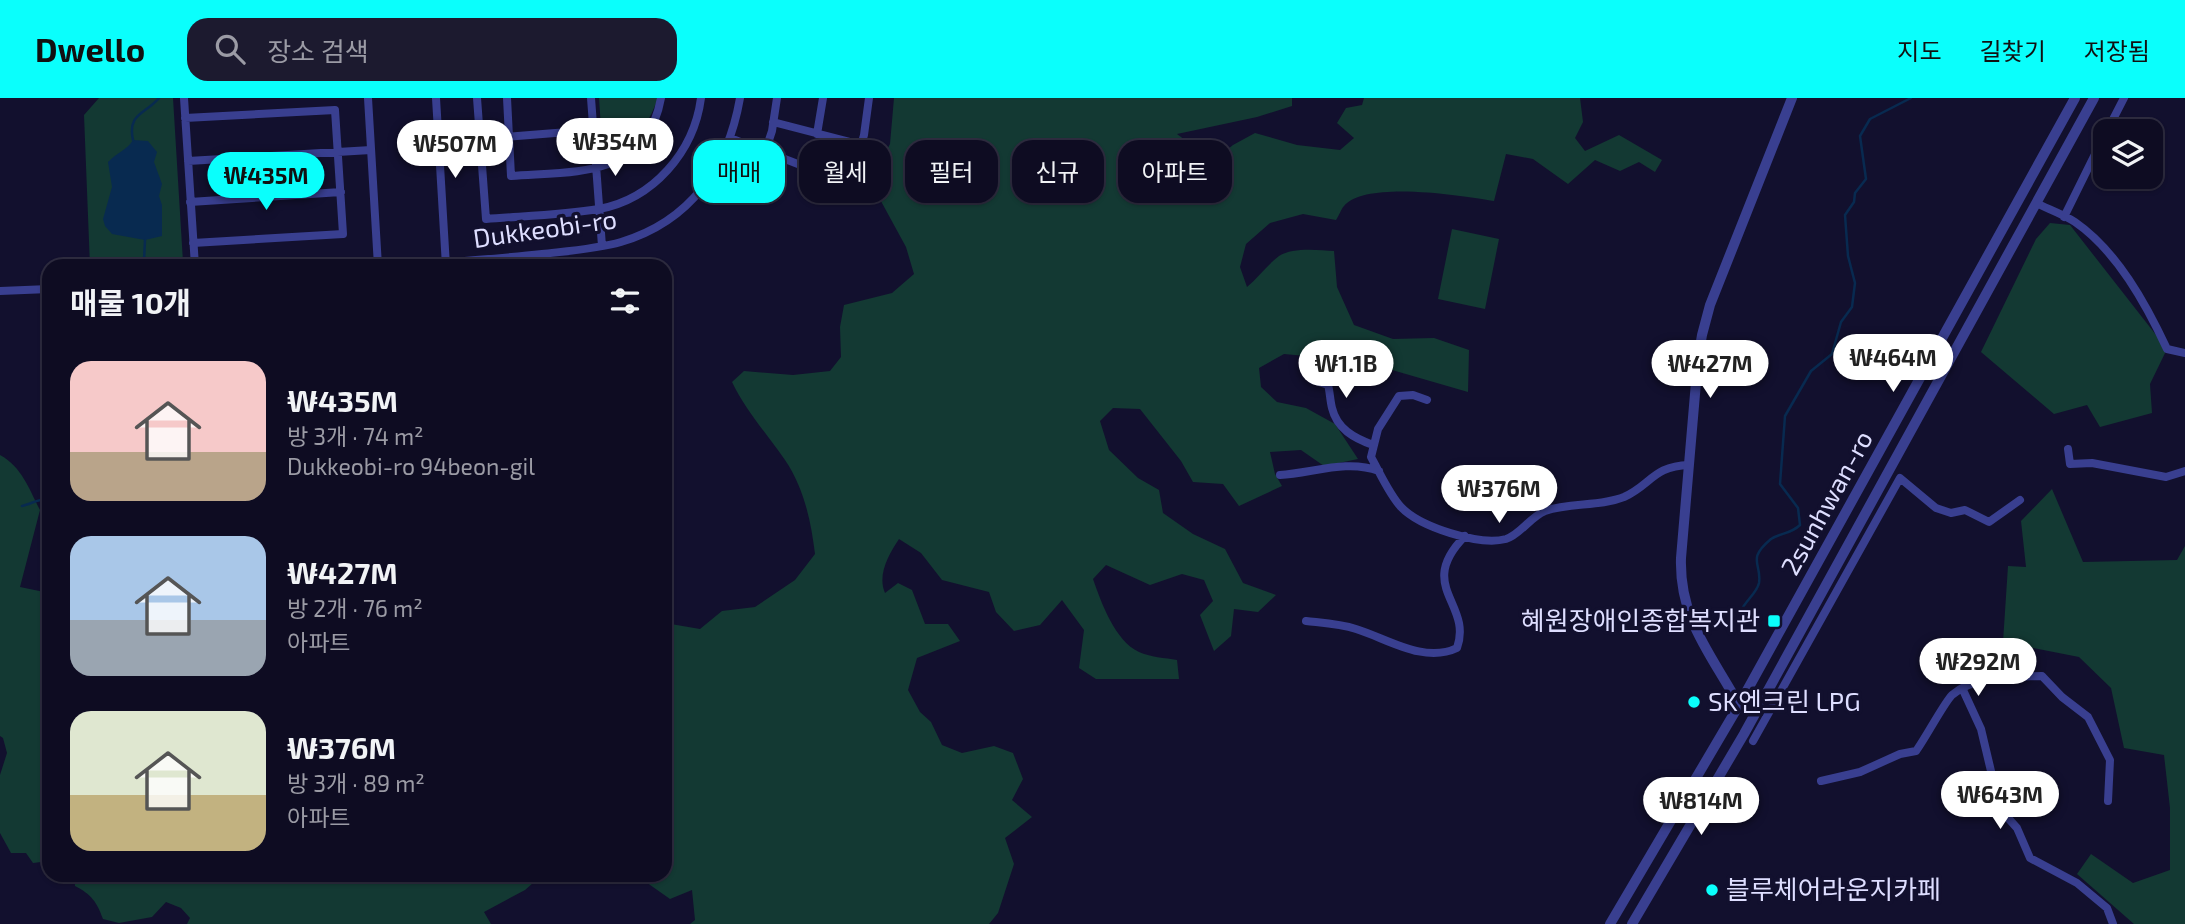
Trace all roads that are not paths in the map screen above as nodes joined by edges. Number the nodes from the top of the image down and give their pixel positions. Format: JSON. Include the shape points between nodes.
{"nodes":[{"id":1,"x":184,"y":98,"type":"edge"},
{"id":2,"x":368,"y":98,"type":"edge"},
{"id":3,"x":436,"y":98,"type":"edge"},
{"id":4,"x":477,"y":98,"type":"edge"},
{"id":5,"x":507,"y":98,"type":"edge"},
{"id":6,"x":591,"y":98,"type":"edge"},
{"id":7,"x":661,"y":98,"type":"edge"},
{"id":8,"x":701,"y":98,"type":"edge"},
{"id":9,"x":740,"y":98,"type":"edge"},
{"id":10,"x":776,"y":98,"type":"edge"},
{"id":11,"x":823,"y":98,"type":"edge"},
{"id":12,"x":869,"y":98,"type":"edge"},
{"id":13,"x":1792,"y":98,"type":"edge"},
{"id":14,"x":2075,"y":98,"type":"edge"},
{"id":15,"x":2094,"y":98,"type":"edge"},
{"id":16,"x":2123,"y":98,"type":"edge"},
{"id":17,"x":185,"y":118,"type":"junction"},
{"id":18,"x":2113,"y":119,"type":"edge"},
{"id":19,"x":773,"y":122,"type":"junction"},
{"id":20,"x":593,"y":130,"type":"junction"},
{"id":21,"x":817,"y":134,"type":"junction"},
{"id":22,"x":509,"y":137,"type":"junction"},
{"id":23,"x":730,"y":138,"type":"junction"},
{"id":24,"x":480,"y":139,"type":"junction"},
{"id":25,"x":735,"y":140,"type":"edge"},
{"id":26,"x":768,"y":140,"type":"edge"},
{"id":27,"x":842,"y":140,"type":"edge"},
{"id":28,"x":863,"y":140,"type":"edge"},
{"id":29,"x":371,"y":150,"type":"junction"},
{"id":30,"x":338,"y":152,"type":"junction"},
{"id":31,"x":2093,"y":159,"type":"edge"},
{"id":32,"x":187,"y":161,"type":"junction"},
{"id":33,"x":596,"y":169,"type":"junction"},
{"id":34,"x":341,"y":192,"type":"junction"},
{"id":35,"x":190,"y":202,"type":"junction"},
{"id":36,"x":2036,"y":203,"type":"junction"},
{"id":37,"x":599,"y":209,"type":"junction"},
{"id":38,"x":2064,"y":217,"type":"junction"},
{"id":39,"x":193,"y":243,"type":"junction"},
{"id":40,"x":602,"y":246,"type":"junction"},
{"id":41,"x":194,"y":259,"type":"edge"},
{"id":42,"x":378,"y":259,"type":"edge"},
{"id":43,"x":446,"y":259,"type":"edge"},
{"id":44,"x":495,"y":259,"type":"edge"},
{"id":45,"x":42,"y":289,"type":"edge"},
{"id":46,"x":0,"y":291,"type":"edge"},
{"id":47,"x":2185,"y":353,"type":"edge"},
{"id":48,"x":1313,"y":380,"type":"dead end"},
{"id":49,"x":1427,"y":400,"type":"dead end"},
{"id":50,"x":1373,"y":445,"type":"junction"},
{"id":51,"x":2068,"y":449,"type":"dead end"},
{"id":52,"x":1689,"y":465,"type":"junction"},
{"id":53,"x":1379,"y":471,"type":"junction"},
{"id":54,"x":2185,"y":471,"type":"edge"},
{"id":55,"x":1280,"y":475,"type":"dead end"},
{"id":56,"x":2020,"y":500,"type":"dead end"},
{"id":57,"x":1465,"y":536,"type":"junction"},
{"id":58,"x":1306,"y":621,"type":"dead end"},
{"id":59,"x":1963,"y":690,"type":"junction"},
{"id":60,"x":1739,"y":705,"type":"junction"},
{"id":61,"x":1753,"y":741,"type":"dead end"},
{"id":62,"x":1821,"y":781,"type":"dead end"},
{"id":63,"x":2108,"y":801,"type":"dead end"},
{"id":64,"x":1610,"y":924,"type":"edge"},
{"id":65,"x":1632,"y":924,"type":"edge"},
{"id":66,"x":2113,"y":924,"type":"edge"}],
"edges":[{"from":1,"to":17,"type":"street"},
{"from":2,"to":29,"type":"street"},
{"from":3,"to":43,"type":"street"},
{"from":4,"to":24,"type":"street"},
{"from":5,"to":22,"type":"street"},
{"from":6,"to":20,"type":"street"},
{"from":7,"to":33,"type":"street","via":[[645,137],[622,158]]},
{"from":8,"to":37,"type":"street","via":[[694,130],[676,162],[634,196]]},
{"from":9,"to":23,"type":"street","name":"Dukkeobi-ro"},
{"from":10,"to":19,"type":"street"},
{"from":11,"to":21,"type":"street"},
{"from":12,"to":28,"type":"street"},
{"from":13,"to":52,"type":"street","via":[[1705,320]]},
{"from":14,"to":60,"type":"street","name":"2sunhwan-ro"},
{"from":15,"to":36,"type":"street","name":"2sunhwan-ro"},
{"from":16,"to":18,"type":"street"},
{"from":17,"to":30,"type":"street","via":[[335,110]]},
{"from":17,"to":32,"type":"street"},
{"from":19,"to":21,"type":"street"},
{"from":19,"to":26,"type":"street"},
{"from":20,"to":22,"type":"street"},
{"from":20,"to":33,"type":"street"},
{"from":21,"to":27,"type":"street"},
{"from":22,"to":24,"type":"street"},
{"from":22,"to":33,"type":"street","via":[[511,176]]},
{"from":23,"to":25,"type":"street"},
{"from":23,"to":40,"type":"street","name":"Dukkeobi-ro","via":[[709,180],[671,219],[645,233]]},
{"from":24,"to":37,"type":"street","via":[[486,219]]},
{"from":29,"to":30,"type":"street"},
{"from":29,"to":42,"type":"street"},
{"from":30,"to":32,"type":"street"},
{"from":30,"to":34,"type":"street"},
{"from":31,"to":38,"type":"street"},
{"from":32,"to":35,"type":"street"},
{"from":33,"to":37,"type":"street"},
{"from":34,"to":35,"type":"street"},
{"from":34,"to":39,"type":"street","via":[[343,234]]},
{"from":35,"to":39,"type":"street"},
{"from":36,"to":38,"type":"street"},
{"from":36,"to":65,"type":"street","name":"2sunhwan-ro","via":[[1744,734]]},
{"from":37,"to":40,"type":"street"},
{"from":38,"to":47,"type":"street","via":[[2102,247],[2127,278],[2167,349]]},
{"from":39,"to":41,"type":"street"},
{"from":40,"to":44,"type":"street","name":"Dukkeobi-ro"},
{"from":45,"to":46,"type":"street"},
{"from":48,"to":50,"type":"street","via":[[1328,385],[1332,410],[1346,432]]},
{"from":49,"to":50,"type":"street","via":[[1399,396]]},
{"from":50,"to":53,"type":"street","via":[[1371,457]]},
{"from":51,"to":54,"type":"street","via":[[2070,464],[2092,463],[2166,477]]},
{"from":52,"to":57,"type":"street","via":[[1664,469],[1614,500],[1543,512],[1509,538]]},
{"from":52,"to":60,"type":"street","via":[[1681,558],[1684,593],[1692,622]]},
{"from":53,"to":55,"type":"street","via":[[1352,466]]},
{"from":53,"to":57,"type":"street","via":[[1401,507],[1436,528]]},
{"from":56,"to":61,"type":"street","via":[[1989,522],[1965,510],[1951,513],[1936,508],[1900,478]]},
{"from":57,"to":58,"type":"street","via":[[1446,561],[1443,574],[1458,626],[1457,648],[1408,649],[1355,628]]},
{"from":59,"to":62,"type":"street","via":[[1952,696],[1916,751]]},
{"from":59,"to":63,"type":"street","via":[[2004,677],[2042,676],[2088,717],[2110,760]]},
{"from":59,"to":66,"type":"street","via":[[1982,729],[2000,809],[2017,828],[2030,858],[2077,883],[2106,908]]},
{"from":60,"to":64,"type":"street","name":"2sunhwan-ro"}]}
